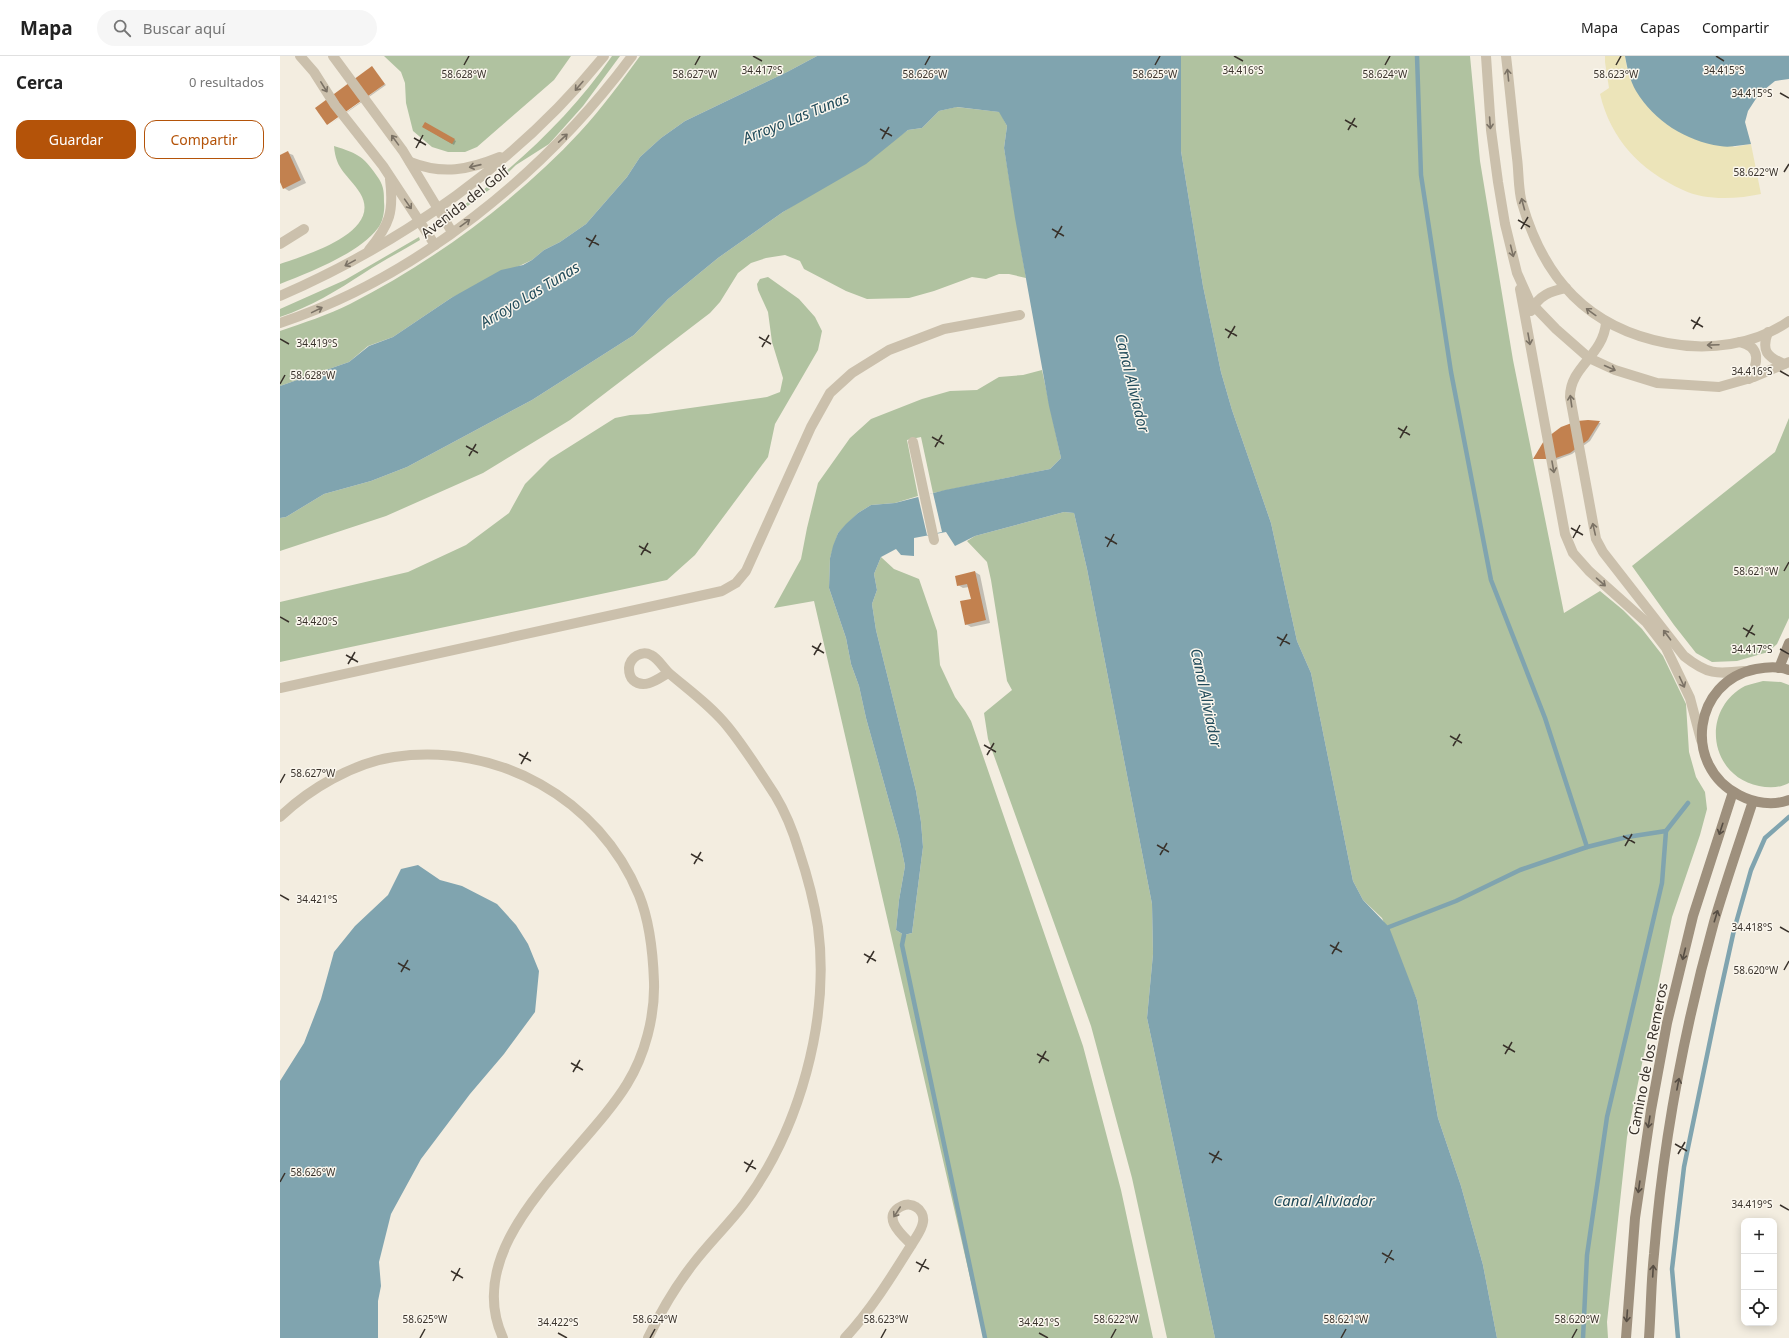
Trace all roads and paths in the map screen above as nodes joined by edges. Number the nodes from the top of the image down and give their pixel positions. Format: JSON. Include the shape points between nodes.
{"nodes":[{"id":1,"x":300,"y":56,"type":"edge"},
{"id":2,"x":334,"y":56,"type":"edge"},
{"id":3,"x":604,"y":56,"type":"edge"},
{"id":4,"x":632,"y":56,"type":"edge"},
{"id":5,"x":1486,"y":56,"type":"edge"},
{"id":6,"x":1506,"y":56,"type":"edge"},
{"id":7,"x":511,"y":152,"type":"junction"},
{"id":8,"x":410,"y":162,"type":"junction"},
{"id":9,"x":390,"y":179,"type":"junction"},
{"id":10,"x":438,"y":208,"type":"junction"},
{"id":11,"x":420,"y":221,"type":"junction"},
{"id":12,"x":304,"y":229,"type":"dead end"},
{"id":13,"x":452,"y":232,"type":"junction"},
{"id":14,"x":280,"y":244,"type":"edge"},
{"id":15,"x":434,"y":244,"type":"junction"},
{"id":16,"x":366,"y":254,"type":"junction"},
{"id":17,"x":1517,"y":273,"type":"junction"},
{"id":18,"x":1566,"y":288,"type":"junction"},
{"id":19,"x":280,"y":296,"type":"edge"},
{"id":20,"x":1534,"y":306,"type":"junction"},
{"id":21,"x":1020,"y":315,"type":"dead end"},
{"id":22,"x":1526,"y":321,"type":"junction"},
{"id":23,"x":1789,"y":321,"type":"edge"},
{"id":24,"x":280,"y":323,"type":"edge"},
{"id":25,"x":1606,"y":323,"type":"junction"},
{"id":26,"x":1768,"y":332,"type":"junction"},
{"id":27,"x":1740,"y":342,"type":"junction"},
{"id":28,"x":1589,"y":358,"type":"junction"},
{"id":29,"x":1787,"y":363,"type":"edge"},
{"id":30,"x":1749,"y":379,"type":"junction"},
{"id":31,"x":913,"y":442,"type":"dead end"},
{"id":32,"x":934,"y":540,"type":"dead end"},
{"id":33,"x":1789,"y":643,"type":"edge"},
{"id":34,"x":1784,"y":669,"type":"edge"},
{"id":35,"x":1747,"y":671,"type":"junction"},
{"id":36,"x":668,"y":673,"type":"dead end"},
{"id":37,"x":280,"y":688,"type":"edge"},
{"id":38,"x":1702,"y":744,"type":"junction"},
{"id":39,"x":1733,"y":792,"type":"junction"},
{"id":40,"x":1789,"y":800,"type":"edge"},
{"id":41,"x":1753,"y":801,"type":"junction"},
{"id":42,"x":280,"y":817,"type":"edge"},
{"id":43,"x":912,"y":1244,"type":"dead end"},
{"id":44,"x":502,"y":1338,"type":"edge"},
{"id":45,"x":648,"y":1338,"type":"edge"},
{"id":46,"x":845,"y":1338,"type":"edge"},
{"id":47,"x":1626,"y":1338,"type":"edge"},
{"id":48,"x":1649,"y":1338,"type":"edge"}],
"edges":[{"from":1,"to":9,"type":"street","one_way":true,"via":[[383,166]]},
{"from":8,"to":2,"type":"street","one_way":true},
{"from":3,"to":7,"type":"street","name":"Avenida del Golf","one_way":true,"via":[[550,117]]},
{"from":13,"to":4,"type":"street","name":"Avenida del Golf","one_way":true,"via":[[485,208],[568,134]]},
{"from":5,"to":17,"type":"street","one_way":true,"via":[[1494,153],[1505,224]]},
{"from":18,"to":6,"type":"street","one_way":true,"via":[[1542,257],[1522,202]]},
{"from":7,"to":8,"type":"street","one_way":true,"via":[[474,167],[448,170],[426,168]]},
{"from":7,"to":10,"type":"street","name":"Avenida del Golf"},
{"from":8,"to":10,"type":"street"},
{"from":9,"to":11,"type":"street","one_way":true},
{"from":9,"to":16,"type":"street","via":[[392,196],[389,222]]},
{"from":10,"to":11,"type":"street","name":"Avenida del Golf"},
{"from":10,"to":13,"type":"street"},
{"from":11,"to":15,"type":"street"},
{"from":11,"to":16,"type":"street","name":"Avenida del Golf"},
{"from":12,"to":14,"type":"street"},
{"from":13,"to":15,"type":"street","name":"Avenida del Golf"},
{"from":24,"to":15,"type":"street","name":"Avenida del Golf","one_way":true,"via":[[309,313],[356,290],[398,268]]},
{"from":16,"to":19,"type":"street","name":"Avenida del Golf","one_way":true,"via":[[344,267]]},
{"from":17,"to":20,"type":"street"},
{"from":17,"to":22,"type":"street"},
{"from":18,"to":20,"type":"street","via":[[1543,296]]},
{"from":25,"to":18,"type":"street","one_way":true,"via":[[1582,305]]},
{"from":20,"to":22,"type":"street"},
{"from":20,"to":28,"type":"street"},
{"from":21,"to":37,"type":"street","via":[[944,329],[888,350],[830,393],[810,427],[746,571],[736,583],[722,591]]},
{"from":22,"to":38,"type":"street","one_way":true,"via":[[1565,534],[1573,553],[1589,571],[1646,622],[1666,648],[1690,698]]},
{"from":23,"to":26,"type":"street"},
{"from":27,"to":25,"type":"street","one_way":true,"via":[[1686,346],[1649,340]]},
{"from":25,"to":28,"type":"street","via":[[1601,343]]},
{"from":26,"to":27,"type":"street"},
{"from":26,"to":29,"type":"street","via":[[1764,342],[1768,355]]},
{"from":27,"to":30,"type":"street","via":[[1754,349],[1757,359]]},
{"from":28,"to":30,"type":"street","one_way":true,"via":[[1615,370],[1657,383],[1719,387]]},
{"from":35,"to":28,"type":"street","one_way":true,"via":[[1720,674],[1700,668],[1684,656],[1603,552],[1596,539],[1570,397],[1570,387],[1575,376]]},
{"from":29,"to":30,"type":"street"},
{"from":31,"to":32,"type":"street"},
{"from":33,"to":34,"type":"main road"},
{"from":34,"to":35,"type":"main road","via":[[1765,667]]},
{"from":35,"to":38,"type":"main road","via":[[1730,679],[1717,692],[1707,708],[1702,726]]},
{"from":36,"to":45,"type":"street","via":[[706,704],[727,726],[775,795],[791,824],[818,929],[820,988],[814,1035],[804,1079],[773,1158],[744,1203],[671,1295]]},
{"from":38,"to":39,"type":"main road","via":[[1707,762],[1716,778]]},
{"from":39,"to":41,"type":"main road"},
{"from":39,"to":47,"type":"main road","name":"Camino de los Remeros","one_way":true,"via":[[1693,916],[1664,1039],[1635,1218]]},
{"from":40,"to":41,"type":"main road","via":[[1765,803]]},
{"from":48,"to":41,"type":"main road","one_way":true,"via":[[1654,1254],[1666,1150],[1688,1028],[1714,922]]},
{"from":42,"to":44,"type":"street","via":[[294,803],[320,786],[369,764],[392,757],[416,755],[469,759],[504,767],[530,779],[583,813],[613,848],[639,895],[652,947],[654,985],[645,1042],[638,1064],[627,1084],[553,1175],[531,1205],[506,1248],[494,1281],[493,1300],[494,1314]]},
{"from":43,"to":46,"type":"street","via":[[864,1316]]}]}
